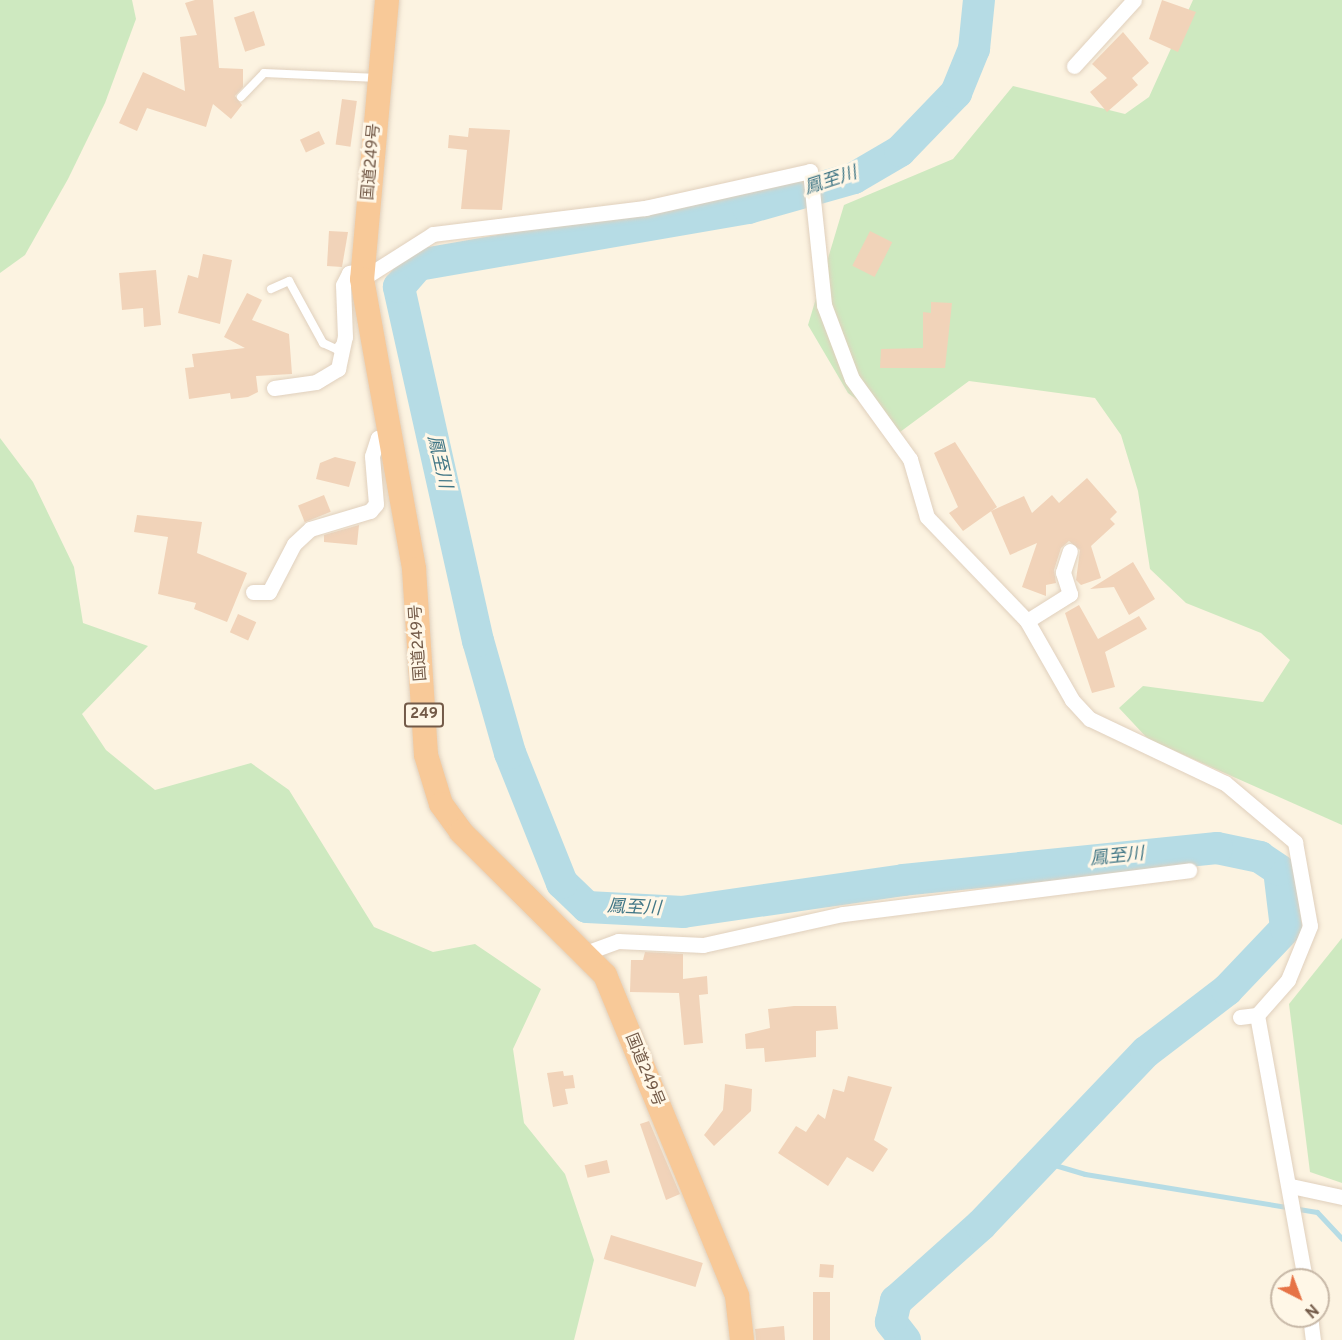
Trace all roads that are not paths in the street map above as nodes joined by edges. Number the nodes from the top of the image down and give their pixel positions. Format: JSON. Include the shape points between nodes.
{"nodes":[{"id":1,"x":387,"y":0,"type":"edge"},
{"id":2,"x":1134,"y":0,"type":"edge"},
{"id":3,"x":1074,"y":66,"type":"dead end"},
{"id":4,"x":380,"y":78,"type":"junction"},
{"id":5,"x":241,"y":97,"type":"dead end"},
{"id":6,"x":362,"y":275,"type":"junction"},
{"id":7,"x":271,"y":289,"type":"dead end"},
{"id":8,"x":345,"y":337,"type":"junction"},
{"id":9,"x":274,"y":388,"type":"dead end"},
{"id":10,"x":391,"y":436,"type":"junction"},
{"id":11,"x":1070,"y":551,"type":"dead end"},
{"id":12,"x":253,"y":592,"type":"dead end"},
{"id":13,"x":1027,"y":621,"type":"junction"},
{"id":14,"x":1189,"y":870,"type":"dead end"},
{"id":15,"x":588,"y":952,"type":"junction"},
{"id":16,"x":1257,"y":1015,"type":"junction"},
{"id":17,"x":1240,"y":1017,"type":"dead end"},
{"id":18,"x":1292,"y":1191,"type":"junction"},
{"id":19,"x":1342,"y":1197,"type":"edge"},
{"id":20,"x":1303,"y":1268,"type":"edge"},
{"id":21,"x":742,"y":1340,"type":"edge"}],
"edges":[{"from":1,"to":4,"type":"highway","name":"国道249号","number":"249"},
{"from":2,"to":3,"type":"street"},
{"from":4,"to":5,"type":"lane","via":[[264,73]]},
{"from":4,"to":6,"type":"highway","name":"国道249号","number":"249"},
{"from":6,"to":8,"type":"street","via":[[349,273],[343,285]]},
{"from":6,"to":10,"type":"highway","name":"国道249号","number":"249"},
{"from":6,"to":13,"type":"street","via":[[433,234],[468,226],[559,222],[645,208],[795,171],[810,171],[824,305],[852,379],[910,459],[927,517]]},
{"from":7,"to":8,"type":"lane","via":[[289,281],[300,292],[322,343],[336,349]]},
{"from":8,"to":9,"type":"street","via":[[338,369],[329,378]]},
{"from":10,"to":12,"type":"street","via":[[378,438],[372,456],[376,504],[370,512],[310,529],[294,544],[269,592]]},
{"from":10,"to":15,"type":"highway","name":"国道249号","number":"249","via":[[414,569],[426,755],[441,804],[461,832]]},
{"from":11,"to":13,"type":"street","via":[[1063,572],[1070,594]]},
{"from":13,"to":16,"type":"street","via":[[1072,700],[1090,719],[1225,783],[1295,843],[1310,926],[1288,980]]},
{"from":14,"to":15,"type":"street","via":[[843,914],[703,945],[618,941]]},
{"from":15,"to":21,"type":"highway","name":"国道249号","number":"249","via":[[605,975],[737,1296]]},
{"from":16,"to":17,"type":"street"},
{"from":16,"to":18,"type":"street"},
{"from":18,"to":19,"type":"street"},
{"from":18,"to":20,"type":"street"}]}
